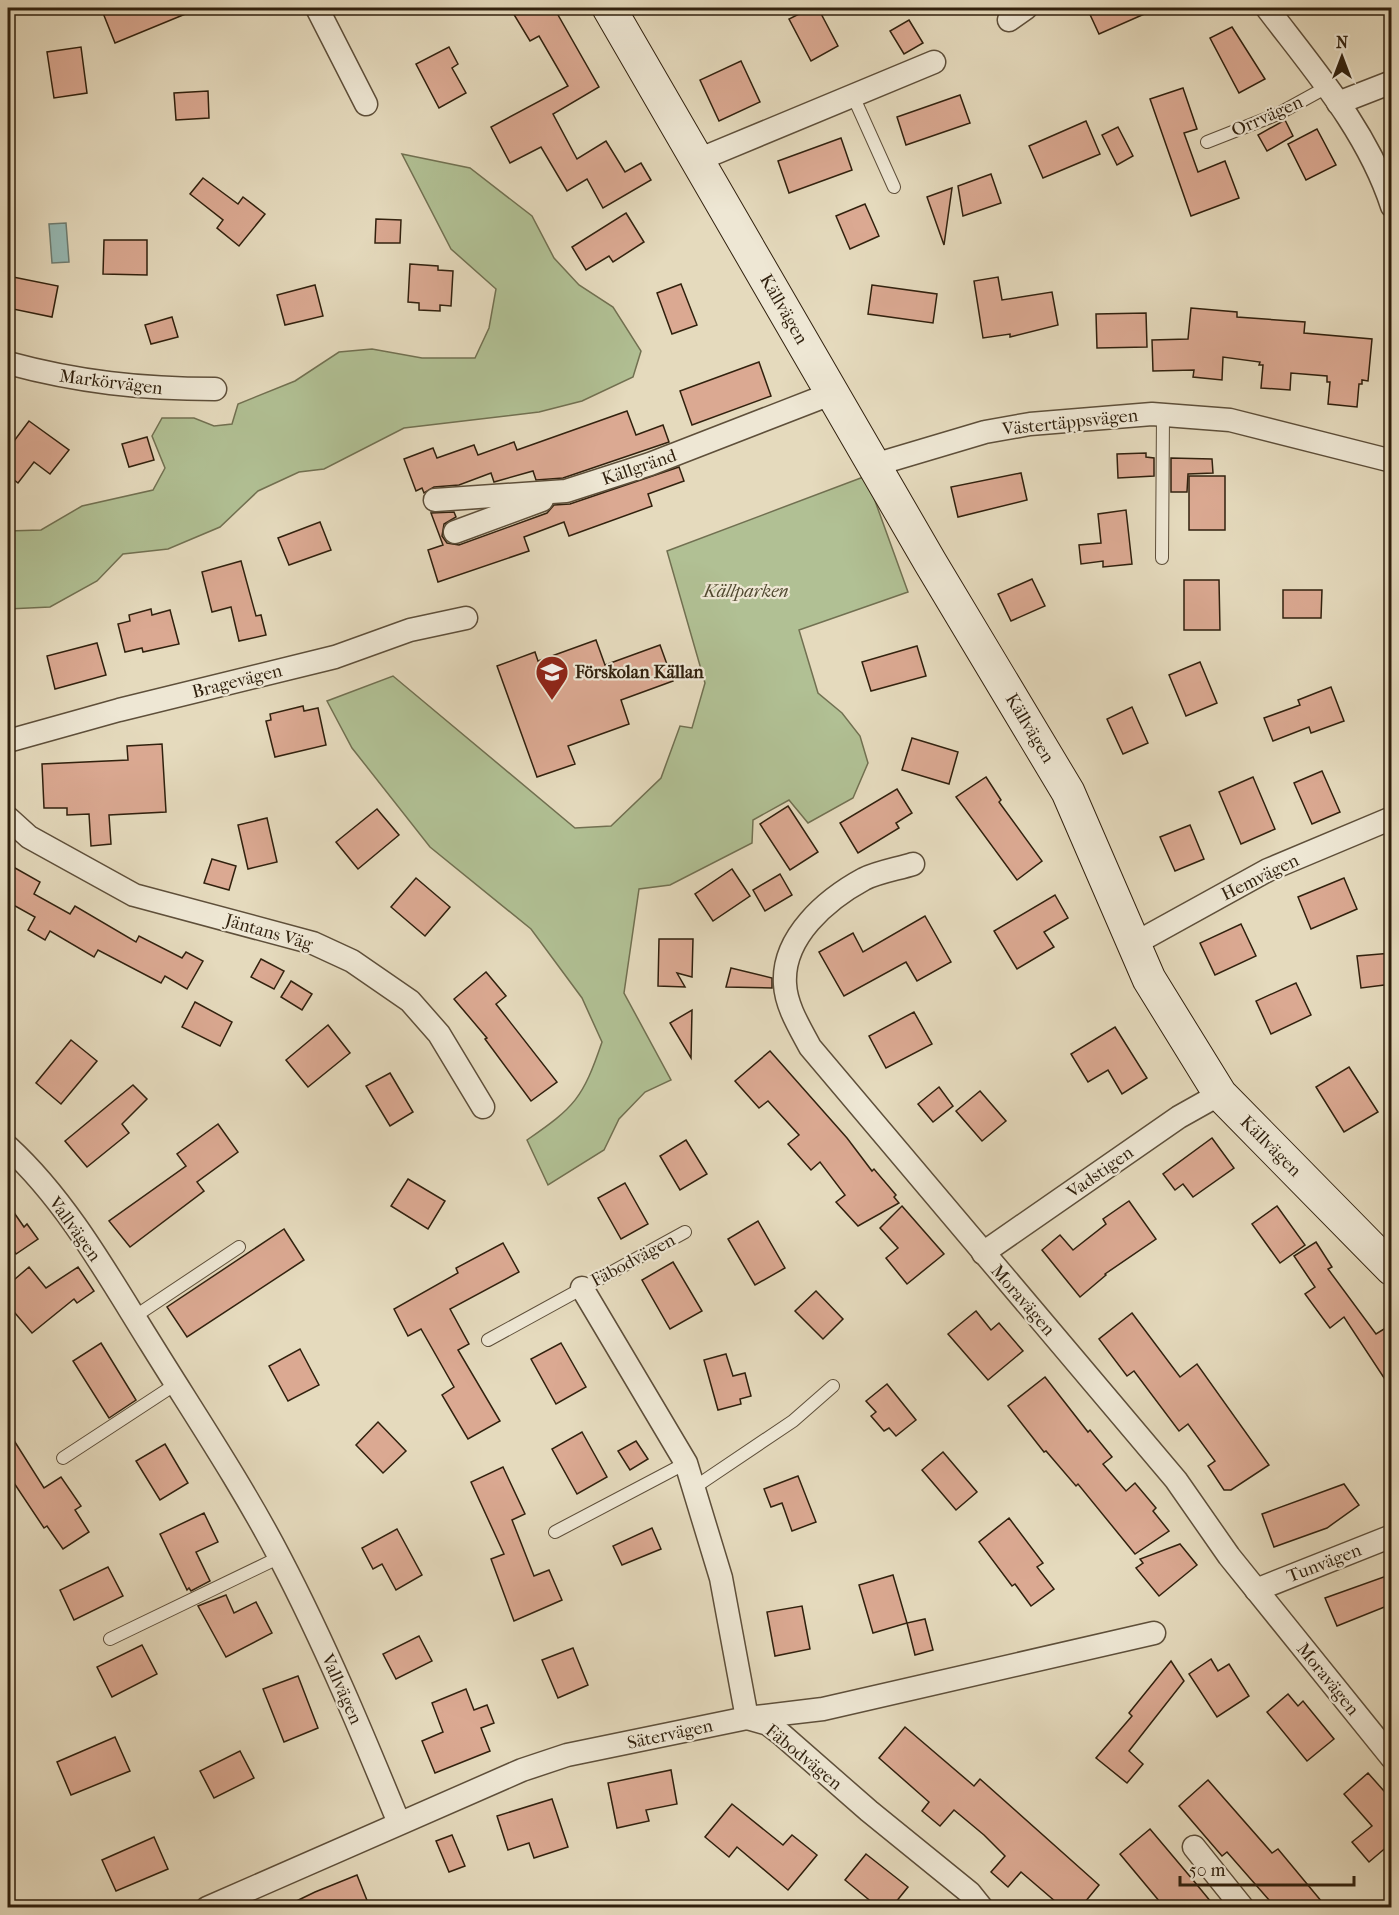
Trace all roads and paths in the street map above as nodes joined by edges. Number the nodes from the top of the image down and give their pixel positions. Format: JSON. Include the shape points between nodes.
{"nodes":[{"id":1,"x":317,"y":8,"type":"edge"},
{"id":2,"x":609,"y":8,"type":"edge"},
{"id":3,"x":1267,"y":8,"type":"edge"},
{"id":4,"x":934,"y":62,"type":"dead end"},
{"id":5,"x":1392,"y":82,"type":"edge"},
{"id":6,"x":1333,"y":95,"type":"junction"},
{"id":7,"x":853,"y":96,"type":"junction"},
{"id":8,"x":366,"y":104,"type":"dead end"},
{"id":9,"x":1207,"y":142,"type":"dead end"},
{"id":10,"x":698,"y":160,"type":"junction"},
{"id":11,"x":894,"y":187,"type":"dead end"},
{"id":12,"x":1392,"y":206,"type":"edge"},
{"id":13,"x":8,"y":363,"type":"edge"},
{"id":14,"x":215,"y":389,"type":"dead end"},
{"id":15,"x":833,"y":393,"type":"junction"},
{"id":16,"x":1163,"y":415,"type":"junction"},
{"id":17,"x":1392,"y":461,"type":"edge"},
{"id":18,"x":874,"y":465,"type":"junction"},
{"id":19,"x":566,"y":491,"type":"junction"},
{"id":20,"x":435,"y":500,"type":"dead end"},
{"id":21,"x":455,"y":532,"type":"dead end"},
{"id":22,"x":1162,"y":558,"type":"dead end"},
{"id":23,"x":466,"y":618,"type":"dead end"},
{"id":24,"x":8,"y":741,"type":"edge"},
{"id":25,"x":8,"y":818,"type":"edge"},
{"id":26,"x":1392,"y":818,"type":"edge"},
{"id":27,"x":913,"y":864,"type":"dead end"},
{"id":28,"x":1132,"y":945,"type":"junction"},
{"id":29,"x":1220,"y":1094,"type":"junction"},
{"id":30,"x":483,"y":1107,"type":"dead end"},
{"id":31,"x":8,"y":1147,"type":"edge"},
{"id":32,"x":684,"y":1233,"type":"dead end"},
{"id":33,"x":240,"y":1247,"type":"dead end"},
{"id":34,"x":983,"y":1253,"type":"junction"},
{"id":35,"x":1392,"y":1269,"type":"edge"},
{"id":36,"x":582,"y":1288,"type":"junction"},
{"id":37,"x":134,"y":1317,"type":"junction"},
{"id":38,"x":488,"y":1340,"type":"dead end"},
{"id":39,"x":176,"y":1384,"type":"junction"},
{"id":40,"x":833,"y":1386,"type":"dead end"},
{"id":41,"x":63,"y":1458,"type":"dead end"},
{"id":42,"x":686,"y":1463,"type":"junction"},
{"id":43,"x":695,"y":1488,"type":"junction"},
{"id":44,"x":555,"y":1532,"type":"dead end"},
{"id":45,"x":1392,"y":1536,"type":"edge"},
{"id":46,"x":280,"y":1557,"type":"junction"},
{"id":47,"x":1256,"y":1590,"type":"junction"},
{"id":48,"x":1154,"y":1633,"type":"dead end"},
{"id":49,"x":110,"y":1639,"type":"dead end"},
{"id":50,"x":747,"y":1718,"type":"junction"},
{"id":51,"x":1392,"y":1758,"type":"edge"},
{"id":52,"x":399,"y":1823,"type":"junction"},
{"id":53,"x":1194,"y":1847,"type":"dead end"},
{"id":54,"x":207,"y":1908,"type":"edge"},
{"id":55,"x":982,"y":1908,"type":"edge"},
{"id":56,"x":1243,"y":1908,"type":"edge"}],
"edges":[{"from":1,"to":8,"type":"street"},
{"from":2,"to":10,"type":"street","name":"Källvägen"},
{"from":3,"to":6,"type":"street","name":"Orrvägen"},
{"from":4,"to":7,"type":"street"},
{"from":5,"to":6,"type":"street"},
{"from":6,"to":9,"type":"lane","name":"Orrvägen"},
{"from":6,"to":12,"type":"street","name":"Orrvägen","via":[[1371,153]]},
{"from":7,"to":10,"type":"street"},
{"from":7,"to":11,"type":"lane"},
{"from":10,"to":15,"type":"street","name":"Källvägen"},
{"from":13,"to":14,"type":"street","name":"Markörvägen","via":[[109,386]]},
{"from":15,"to":18,"type":"street","name":"Källvägen"},
{"from":15,"to":19,"type":"street","name":"Källgränd","via":[[650,464]]},
{"from":16,"to":17,"type":"street","name":"Västertäppsvägen","via":[[1230,420]]},
{"from":16,"to":18,"type":"street","name":"Västertäppsvägen","via":[[1030,424],[985,432]]},
{"from":16,"to":22,"type":"lane","name":"Västertäppsvägen"},
{"from":18,"to":28,"type":"street","name":"Källvägen","via":[[1068,792]]},
{"from":19,"to":20,"type":"street","name":"Källgränd"},
{"from":19,"to":21,"type":"street"},
{"from":23,"to":24,"type":"street","name":"Bragevägen","via":[[410,630],[335,657]]},
{"from":25,"to":30,"type":"street","name":"Jäntans Väg","via":[[29,837],[134,895],[314,944],[352,961],[410,1001],[440,1034]]},
{"from":26,"to":28,"type":"street","name":"Hemvägen","via":[[1268,870]]},
{"from":27,"to":34,"type":"street","name":"Moravägen","via":[[865,878],[821,909],[801,932],[790,955],[785,983],[793,1014],[810,1047]]},
{"from":28,"to":29,"type":"street","name":"Källvägen"},
{"from":29,"to":34,"type":"street","name":"Vadstigen","via":[[1179,1117]]},
{"from":29,"to":35,"type":"street","name":"Källvägen"},
{"from":31,"to":37,"type":"street","name":"Vallvägen","via":[[49,1192]]},
{"from":32,"to":36,"type":"lane","name":"Fäbodvägen"},
{"from":33,"to":37,"type":"lane"},
{"from":34,"to":47,"type":"street","name":"Moravägen","via":[[1176,1480]]},
{"from":36,"to":38,"type":"lane","name":"Fäbodvägen"},
{"from":36,"to":42,"type":"street","name":"Fäbodvägen"},
{"from":37,"to":39,"type":"street","name":"Vallvägen"},
{"from":39,"to":41,"type":"lane"},
{"from":39,"to":46,"type":"street","name":"Vallvägen"},
{"from":40,"to":43,"type":"lane","via":[[794,1421]]},
{"from":42,"to":43,"type":"street","name":"Fäbodvägen"},
{"from":42,"to":44,"type":"lane"},
{"from":43,"to":50,"type":"street","name":"Fäbodvägen","via":[[721,1578]]},
{"from":45,"to":47,"type":"street","name":"Tunvägen"},
{"from":46,"to":49,"type":"lane"},
{"from":46,"to":52,"type":"street","name":"Vallvägen","via":[[356,1718]]},
{"from":47,"to":51,"type":"street","name":"Moravägen"},
{"from":48,"to":50,"type":"street","name":"Sätervägen","via":[[823,1709]]},
{"from":50,"to":52,"type":"street","name":"Sätervägen","via":[[567,1755]]},
{"from":50,"to":55,"type":"street","name":"Fäbodvägen","via":[[768,1724],[781,1734],[970,1893]]},
{"from":52,"to":54,"type":"street","name":"Sätervägen"},
{"from":53,"to":56,"type":"street"}]}
